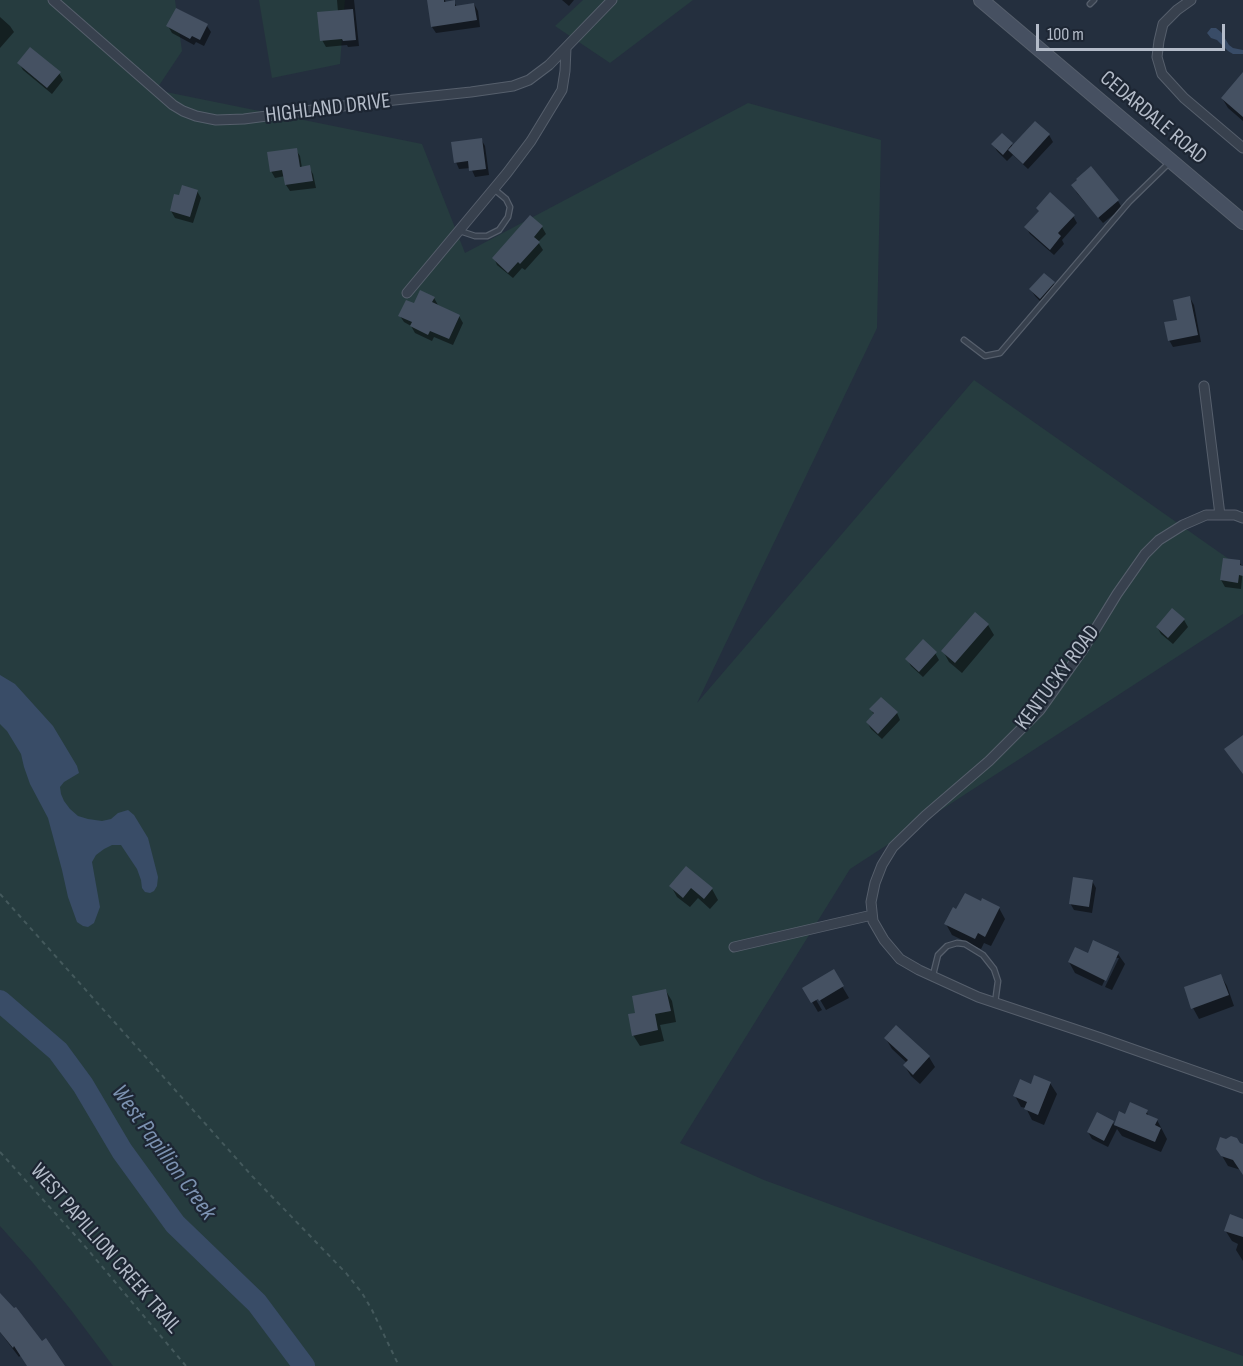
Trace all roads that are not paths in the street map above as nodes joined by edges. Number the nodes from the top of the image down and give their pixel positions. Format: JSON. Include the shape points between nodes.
{"nodes":[{"id":1,"x":53,"y":0,"type":"edge"},
{"id":2,"x":612,"y":0,"type":"edge"},
{"id":3,"x":981,"y":0,"type":"edge"},
{"id":4,"x":1191,"y":0,"type":"edge"},
{"id":5,"x":566,"y":48,"type":"junction"},
{"id":6,"x":1243,"y":148,"type":"edge"},
{"id":7,"x":1171,"y":161,"type":"junction"},
{"id":8,"x":494,"y":189,"type":"junction"},
{"id":9,"x":1243,"y":222,"type":"edge"},
{"id":10,"x":460,"y":231,"type":"junction"},
{"id":11,"x":407,"y":293,"type":"dead end"},
{"id":12,"x":964,"y":340,"type":"dead end"},
{"id":13,"x":1204,"y":386,"type":"dead end"},
{"id":14,"x":1220,"y":515,"type":"junction"},
{"id":15,"x":1243,"y":518,"type":"edge"},
{"id":16,"x":872,"y":915,"type":"junction"},
{"id":17,"x":734,"y":947,"type":"dead end"},
{"id":18,"x":932,"y":976,"type":"junction"},
{"id":19,"x":995,"y":1003,"type":"junction"},
{"id":20,"x":1243,"y":1088,"type":"edge"}],
"edges":[{"from":1,"to":5,"type":"street","name":"HIGHLAND DRIVE","via":[[173,105],[189,114],[216,120],[513,86],[530,80]]},
{"from":2,"to":5,"type":"street","name":"HIGHLAND DRIVE"},
{"from":3,"to":7,"type":"street","name":"CEDARDALE ROAD"},
{"from":4,"to":6,"type":"street","via":[[1163,24],[1157,57],[1162,74]]},
{"from":5,"to":8,"type":"street","via":[[562,90],[531,141]]},
{"from":7,"to":9,"type":"street","name":"CEDARDALE ROAD"},
{"from":7,"to":12,"type":"lane","via":[[1130,202],[1000,353],[986,356]]},
{"from":8,"to":10,"type":"street"},
{"from":8,"to":10,"type":"lane","via":[[510,207],[499,230],[475,237]]},
{"from":10,"to":11,"type":"street"},
{"from":13,"to":14,"type":"street"},
{"from":14,"to":15,"type":"street","name":"KENTUCKY ROAD"},
{"from":14,"to":16,"type":"street","name":"KENTUCKY ROAD","via":[[1206,515],[1183,525],[1145,554],[1040,710],[893,847],[875,883]]},
{"from":16,"to":17,"type":"street"},
{"from":16,"to":18,"type":"street","via":[[884,940],[900,958]]},
{"from":18,"to":19,"type":"street"},
{"from":18,"to":19,"type":"lane","via":[[938,955],[947,946],[965,944],[983,955],[994,969],[998,981]]},
{"from":19,"to":20,"type":"street"}]}
